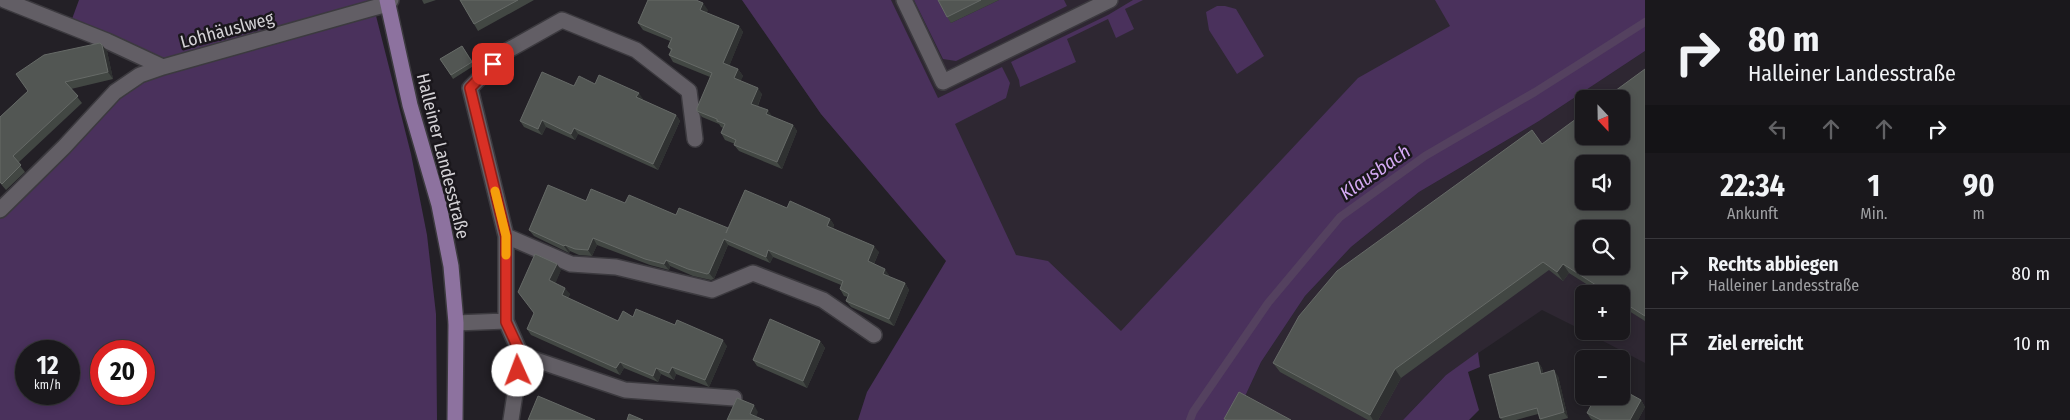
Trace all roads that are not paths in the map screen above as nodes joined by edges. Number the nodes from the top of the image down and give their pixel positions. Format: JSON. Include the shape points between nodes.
{"nodes":[{"id":1,"x":4,"y":0,"type":"edge"},
{"id":2,"x":904,"y":0,"type":"edge"},
{"id":3,"x":1110,"y":0,"type":"edge"},
{"id":4,"x":388,"y":1,"type":"edge"},
{"id":5,"x":162,"y":67,"type":"junction"},
{"id":6,"x":695,"y":139,"type":"dead end"},
{"id":7,"x":0,"y":210,"type":"edge"},
{"id":8,"x":506,"y":236,"type":"junction"},
{"id":9,"x":506,"y":322,"type":"junction"},
{"id":10,"x":456,"y":323,"type":"junction"},
{"id":11,"x":874,"y":335,"type":"dead end"},
{"id":12,"x":521,"y":354,"type":"junction"},
{"id":13,"x":734,"y":398,"type":"dead end"},
{"id":14,"x":455,"y":420,"type":"edge"},
{"id":15,"x":511,"y":420,"type":"edge"}],
"edges":[{"from":1,"to":5,"type":"street","name":"Lohhäuslweg"},
{"from":2,"to":3,"type":"street","via":[[943,82]]},
{"from":4,"to":5,"type":"street","name":"Lohhäuslweg"},
{"from":4,"to":10,"type":"main road","name":"Halleiner Landesstraße","via":[[410,105],[439,205]]},
{"from":5,"to":7,"type":"street","name":"Lohhäuslweg","via":[[140,75],[115,92]]},
{"from":6,"to":8,"type":"street","via":[[689,91],[636,50],[562,20],[505,52],[470,88]]},
{"from":8,"to":9,"type":"street"},
{"from":8,"to":11,"type":"street","via":[[571,264],[616,267],[712,290],[753,273],[823,300]]},
{"from":9,"to":10,"type":"street"},
{"from":9,"to":12,"type":"street"},
{"from":10,"to":14,"type":"main road","name":"Halleiner Landesstraße"},
{"from":12,"to":13,"type":"street","via":[[625,390]]},
{"from":12,"to":15,"type":"street"}]}
